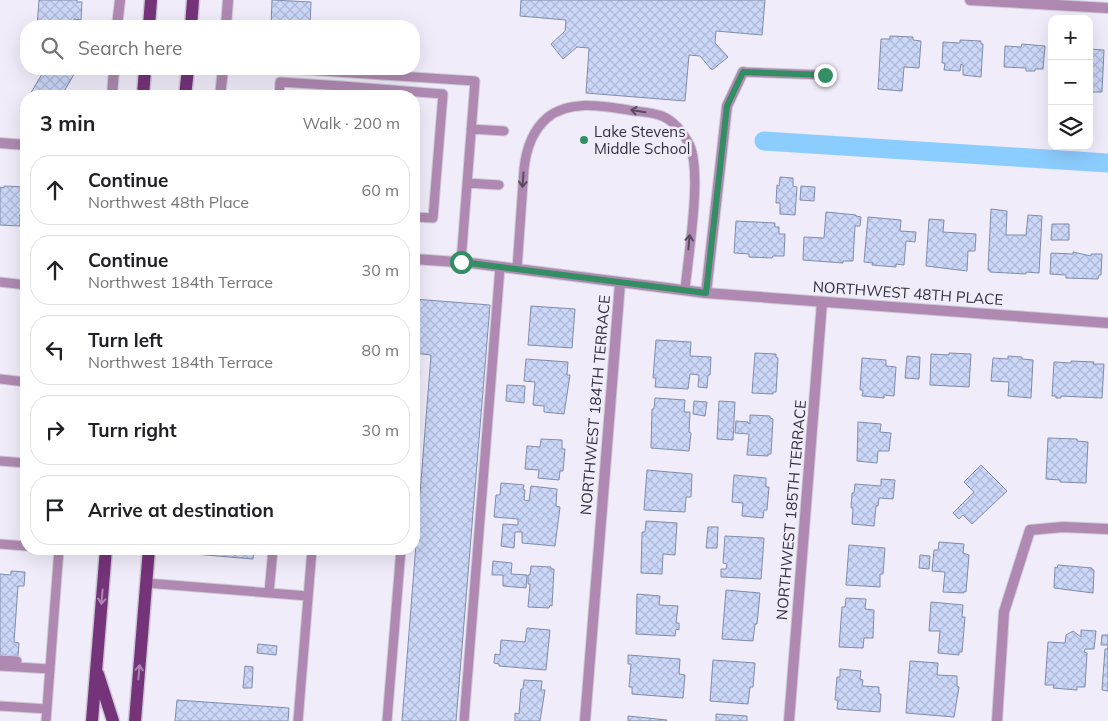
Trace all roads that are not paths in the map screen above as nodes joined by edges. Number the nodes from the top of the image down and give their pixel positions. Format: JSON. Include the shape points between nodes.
{"nodes":[{"id":1,"x":120,"y":0,"type":"edge"},
{"id":2,"x":151,"y":0,"type":"edge"},
{"id":3,"x":193,"y":0,"type":"edge"},
{"id":4,"x":228,"y":0,"type":"edge"},
{"id":5,"x":970,"y":0,"type":"edge"},
{"id":6,"x":1076,"y":3,"type":"edge"},
{"id":7,"x":1108,"y":8,"type":"edge"},
{"id":8,"x":118,"y":20,"type":"edge"},
{"id":9,"x":149,"y":20,"type":"edge"},
{"id":10,"x":191,"y":20,"type":"edge"},
{"id":11,"x":226,"y":20,"type":"edge"},
{"id":12,"x":743,"y":72,"type":"joint"},
{"id":13,"x":114,"y":75,"type":"edge"},
{"id":14,"x":145,"y":75,"type":"edge"},
{"id":15,"x":187,"y":75,"type":"edge"},
{"id":16,"x":222,"y":75,"type":"edge"},
{"id":17,"x":382,"y":75,"type":"edge"},
{"id":18,"x":825,"y":75,"type":"dead end"},
{"id":19,"x":342,"y":86,"type":"junction"},
{"id":20,"x":112,"y":90,"type":"edge"},
{"id":21,"x":143,"y":90,"type":"edge"},
{"id":22,"x":186,"y":90,"type":"edge"},
{"id":23,"x":221,"y":90,"type":"edge"},
{"id":24,"x":279,"y":90,"type":"edge"},
{"id":25,"x":342,"y":90,"type":"edge"},
{"id":26,"x":392,"y":90,"type":"edge"},
{"id":27,"x":420,"y":92,"type":"edge"},
{"id":28,"x":471,"y":129,"type":"junction"},
{"id":29,"x":504,"y":131,"type":"dead end"},
{"id":30,"x":0,"y":143,"type":"edge"},
{"id":31,"x":20,"y":144,"type":"edge"},
{"id":32,"x":467,"y":183,"type":"junction"},
{"id":33,"x":499,"y":184,"type":"dead end"},
{"id":34,"x":420,"y":217,"type":"edge"},
{"id":35,"x":420,"y":259,"type":"edge"},
{"id":36,"x":461,"y":262,"type":"junction"},
{"id":37,"x":500,"y":267,"type":"junction"},
{"id":38,"x":517,"y":269,"type":"junction"},
{"id":39,"x":0,"y":282,"type":"edge"},
{"id":40,"x":620,"y":283,"type":"junction"},
{"id":41,"x":20,"y":284,"type":"edge"},
{"id":42,"x":685,"y":290,"type":"junction"},
{"id":43,"x":706,"y":293,"type":"junction"},
{"id":44,"x":822,"y":302,"type":"junction"},
{"id":45,"x":1108,"y":323,"type":"edge"},
{"id":46,"x":0,"y":379,"type":"edge"},
{"id":47,"x":20,"y":381,"type":"edge"},
{"id":48,"x":0,"y":461,"type":"edge"},
{"id":49,"x":20,"y":463,"type":"edge"},
{"id":50,"x":1108,"y":528,"type":"edge"},
{"id":51,"x":0,"y":544,"type":"edge"},
{"id":52,"x":20,"y":546,"type":"edge"},
{"id":53,"x":59,"y":555,"type":"edge"},
{"id":54,"x":105,"y":555,"type":"edge"},
{"id":55,"x":148,"y":555,"type":"edge"},
{"id":56,"x":273,"y":555,"type":"edge"},
{"id":57,"x":311,"y":555,"type":"edge"},
{"id":58,"x":400,"y":555,"type":"edge"},
{"id":59,"x":146,"y":583,"type":"junction"},
{"id":60,"x":269,"y":593,"type":"junction"},
{"id":61,"x":308,"y":596,"type":"junction"},
{"id":62,"x":0,"y":660,"type":"edge"},
{"id":63,"x":0,"y":666,"type":"edge"},
{"id":64,"x":96,"y":666,"type":"junction"},
{"id":65,"x":27,"y":668,"type":"junction"},
{"id":66,"x":50,"y":669,"type":"junction"},
{"id":67,"x":0,"y":706,"type":"edge"},
{"id":68,"x":47,"y":709,"type":"junction"},
{"id":69,"x":46,"y":721,"type":"edge"},
{"id":70,"x":92,"y":721,"type":"edge"},
{"id":71,"x":113,"y":721,"type":"edge"},
{"id":72,"x":135,"y":721,"type":"edge"},
{"id":73,"x":298,"y":721,"type":"edge"},
{"id":74,"x":386,"y":721,"type":"edge"},
{"id":75,"x":464,"y":721,"type":"edge"},
{"id":76,"x":585,"y":721,"type":"edge"},
{"id":77,"x":789,"y":721,"type":"edge"},
{"id":78,"x":997,"y":721,"type":"edge"}],
"edges":[{"from":1,"to":8,"type":"street"},
{"from":2,"to":9,"type":"main road"},
{"from":3,"to":10,"type":"main road"},
{"from":4,"to":11,"type":"street"},
{"from":5,"to":6,"type":"street"},
{"from":6,"to":7,"type":"street"},
{"from":12,"to":18,"type":"lane"},
{"from":12,"to":43,"type":"street","via":[[727,106]]},
{"from":13,"to":20,"type":"street"},
{"from":14,"to":21,"type":"main road"},
{"from":15,"to":22,"type":"main road"},
{"from":16,"to":23,"type":"street"},
{"from":17,"to":28,"type":"lane","via":[[475,81]]},
{"from":19,"to":24,"type":"lane","via":[[280,82]]},
{"from":19,"to":25,"type":"lane"},
{"from":19,"to":26,"type":"lane"},
{"from":27,"to":34,"type":"lane","via":[[443,94],[433,218]]},
{"from":28,"to":29,"type":"lane"},
{"from":28,"to":32,"type":"lane"},
{"from":30,"to":31,"type":"street"},
{"from":32,"to":33,"type":"lane"},
{"from":32,"to":36,"type":"lane"},
{"from":35,"to":36,"type":"street"},
{"from":36,"to":37,"type":"street"},
{"from":37,"to":38,"type":"street"},
{"from":37,"to":75,"type":"lane"},
{"from":38,"to":40,"type":"street"},
{"from":42,"to":38,"type":"lane","one_way":true,"via":[[694,180],[691,149],[680,130],[663,116],[592,105],[560,110],[539,127],[531,140],[524,169]]},
{"from":39,"to":41,"type":"lane"},
{"from":40,"to":42,"type":"street","name":"NORTHWEST 184TH TERRACE"},
{"from":40,"to":76,"type":"street","name":"NORTHWEST 184TH TERRACE"},
{"from":42,"to":43,"type":"street","name":"NORTHWEST 184TH TERRACE"},
{"from":43,"to":44,"type":"street","name":"NORTHWEST 48TH PLACE"},
{"from":44,"to":45,"type":"street","name":"NORTHWEST 48TH PLACE"},
{"from":44,"to":77,"type":"street","name":"NORTHWEST 185TH TERRACE"},
{"from":46,"to":47,"type":"lane"},
{"from":48,"to":49,"type":"lane"},
{"from":50,"to":78,"type":"street","via":[[1030,530],[1004,612]]},
{"from":51,"to":52,"type":"lane"},
{"from":53,"to":66,"type":"lane"},
{"from":54,"to":64,"type":"main road","one_way":true},
{"from":55,"to":59,"type":"main road"},
{"from":56,"to":60,"type":"lane"},
{"from":57,"to":61,"type":"lane"},
{"from":58,"to":74,"type":"lane"},
{"from":59,"to":60,"type":"lane"},
{"from":72,"to":59,"type":"main road","one_way":true},
{"from":60,"to":61,"type":"lane"},
{"from":61,"to":73,"type":"lane"},
{"from":62,"to":65,"type":"lane","via":[[18,661]]},
{"from":63,"to":65,"type":"lane"},
{"from":64,"to":70,"type":"main road"},
{"from":64,"to":71,"type":"main road"},
{"from":65,"to":66,"type":"lane"},
{"from":66,"to":68,"type":"lane"},
{"from":67,"to":68,"type":"lane"},
{"from":68,"to":69,"type":"lane"}]}
